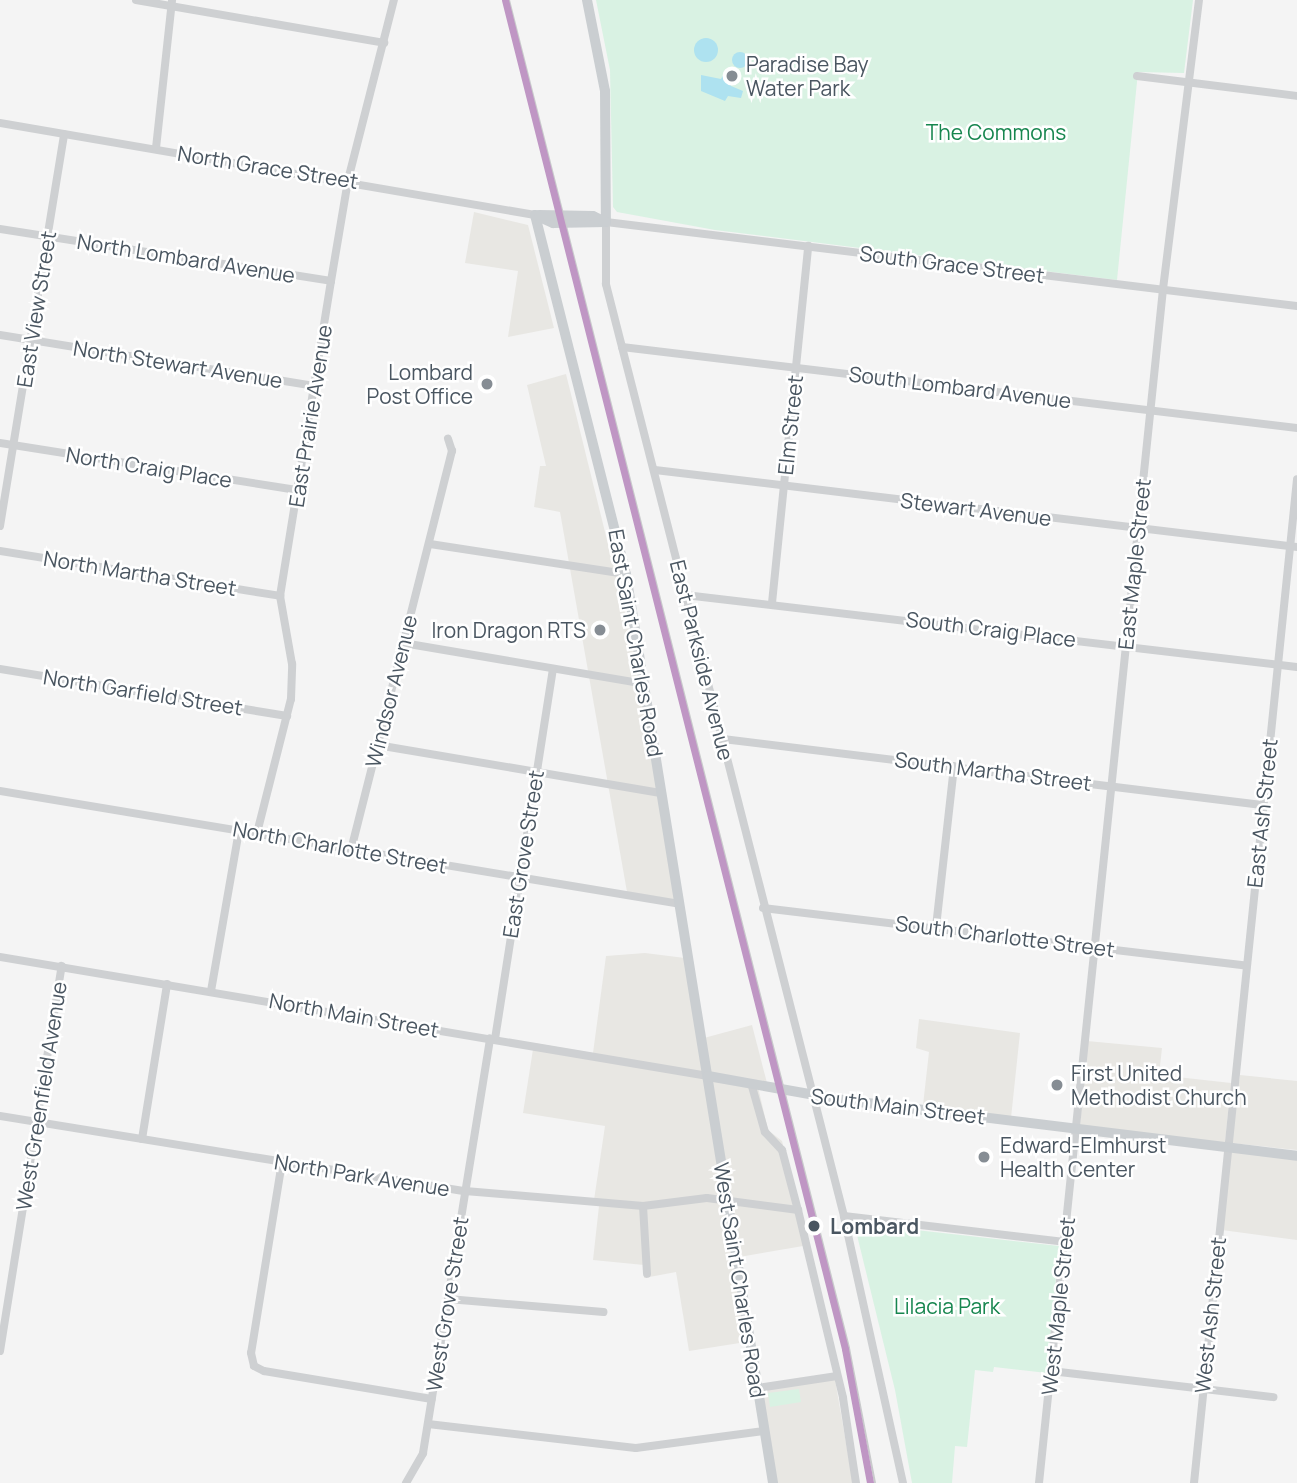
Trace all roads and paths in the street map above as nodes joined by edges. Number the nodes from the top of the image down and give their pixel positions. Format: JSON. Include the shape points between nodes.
{"nodes":[{"id":1,"x":136,"y":0,"type":"edge"},
{"id":2,"x":394,"y":0,"type":"edge"},
{"id":3,"x":587,"y":0,"type":"edge"},
{"id":4,"x":1199,"y":0,"type":"edge"},
{"id":5,"x":172,"y":3,"type":"edge"},
{"id":6,"x":384,"y":43,"type":"junction"},
{"id":7,"x":1137,"y":76,"type":"dead end"},
{"id":8,"x":1188,"y":82,"type":"junction"},
{"id":9,"x":1297,"y":96,"type":"edge"},
{"id":10,"x":0,"y":123,"type":"edge"},
{"id":11,"x":64,"y":134,"type":"junction"},
{"id":12,"x":156,"y":148,"type":"junction"},
{"id":13,"x":348,"y":180,"type":"junction"},
{"id":14,"x":535,"y":215,"type":"junction"},
{"id":15,"x":606,"y":222,"type":"junction"},
{"id":16,"x":0,"y":229,"type":"edge"},
{"id":17,"x":48,"y":236,"type":"junction"},
{"id":18,"x":808,"y":246,"type":"junction"},
{"id":19,"x":331,"y":282,"type":"junction"},
{"id":20,"x":1163,"y":289,"type":"junction"},
{"id":21,"x":1297,"y":306,"type":"edge"},
{"id":22,"x":0,"y":335,"type":"edge"},
{"id":23,"x":31,"y":341,"type":"junction"},
{"id":24,"x":622,"y":347,"type":"junction"},
{"id":25,"x":796,"y":368,"type":"junction"},
{"id":26,"x":314,"y":386,"type":"junction"},
{"id":27,"x":1150,"y":410,"type":"junction"},
{"id":28,"x":1297,"y":428,"type":"edge"},
{"id":29,"x":449,"y":439,"type":"dead end"},
{"id":30,"x":0,"y":443,"type":"edge"},
{"id":31,"x":13,"y":445,"type":"junction"},
{"id":32,"x":655,"y":470,"type":"junction"},
{"id":33,"x":1297,"y":479,"type":"edge"},
{"id":34,"x":784,"y":486,"type":"junction"},
{"id":35,"x":298,"y":490,"type":"junction"},
{"id":36,"x":0,"y":526,"type":"edge"},
{"id":37,"x":1138,"y":528,"type":"junction"},
{"id":38,"x":430,"y":544,"type":"junction"},
{"id":39,"x":1293,"y":547,"type":"edge"},
{"id":40,"x":0,"y":551,"type":"edge"},
{"id":41,"x":626,"y":574,"type":"junction"},
{"id":42,"x":685,"y":595,"type":"junction"},
{"id":43,"x":280,"y":596,"type":"junction"},
{"id":44,"x":772,"y":603,"type":"junction"},
{"id":45,"x":403,"y":643,"type":"junction"},
{"id":46,"x":1126,"y":645,"type":"junction"},
{"id":47,"x":1278,"y":664,"type":"junction"},
{"id":48,"x":1297,"y":667,"type":"edge"},
{"id":49,"x":0,"y":669,"type":"edge"},
{"id":50,"x":553,"y":670,"type":"junction"},
{"id":51,"x":645,"y":684,"type":"junction"},
{"id":52,"x":287,"y":716,"type":"junction"},
{"id":53,"x":723,"y":739,"type":"junction"},
{"id":54,"x":377,"y":745,"type":"junction"},
{"id":55,"x":954,"y":766,"type":"junction"},
{"id":56,"x":536,"y":772,"type":"junction"},
{"id":57,"x":1111,"y":785,"type":"junction"},
{"id":58,"x":0,"y":791,"type":"edge"},
{"id":59,"x":663,"y":793,"type":"junction"},
{"id":60,"x":1262,"y":805,"type":"junction"},
{"id":61,"x":239,"y":830,"type":"junction"},
{"id":62,"x":257,"y":833,"type":"junction"},
{"id":63,"x":351,"y":850,"type":"junction"},
{"id":64,"x":520,"y":878,"type":"junction"},
{"id":65,"x":680,"y":904,"type":"junction"},
{"id":66,"x":763,"y":908,"type":"junction"},
{"id":67,"x":936,"y":927,"type":"junction"},
{"id":68,"x":1094,"y":948,"type":"junction"},
{"id":69,"x":0,"y":957,"type":"edge"},
{"id":70,"x":62,"y":966,"type":"junction"},
{"id":71,"x":1246,"y":966,"type":"junction"},
{"id":72,"x":167,"y":984,"type":"junction"},
{"id":73,"x":211,"y":991,"type":"junction"},
{"id":74,"x":493,"y":1039,"type":"junction"},
{"id":75,"x":708,"y":1076,"type":"junction"},
{"id":76,"x":751,"y":1083,"type":"junction"},
{"id":77,"x":812,"y":1096,"type":"junction"},
{"id":78,"x":0,"y":1116,"type":"edge"},
{"id":79,"x":36,"y":1122,"type":"junction"},
{"id":80,"x":1076,"y":1130,"type":"junction"},
{"id":81,"x":142,"y":1139,"type":"junction"},
{"id":82,"x":1228,"y":1147,"type":"junction"},
{"id":83,"x":1297,"y":1156,"type":"edge"},
{"id":84,"x":282,"y":1162,"type":"junction"},
{"id":85,"x":465,"y":1191,"type":"junction"},
{"id":86,"x":727,"y":1201,"type":"junction"},
{"id":87,"x":643,"y":1206,"type":"junction"},
{"id":88,"x":798,"y":1210,"type":"junction"},
{"id":89,"x":844,"y":1216,"type":"junction"},
{"id":90,"x":1064,"y":1242,"type":"junction"},
{"id":91,"x":647,"y":1274,"type":"dead end"},
{"id":92,"x":448,"y":1299,"type":"junction"},
{"id":93,"x":603,"y":1312,"type":"dead end"},
{"id":94,"x":0,"y":1351,"type":"edge"},
{"id":95,"x":1051,"y":1371,"type":"junction"},
{"id":96,"x":837,"y":1376,"type":"junction"},
{"id":97,"x":758,"y":1388,"type":"junction"},
{"id":98,"x":1203,"y":1389,"type":"junction"},
{"id":99,"x":1273,"y":1397,"type":"dead end"},
{"id":100,"x":432,"y":1399,"type":"junction"},
{"id":101,"x":428,"y":1424,"type":"junction"},
{"id":102,"x":764,"y":1431,"type":"junction"},
{"id":103,"x":406,"y":1483,"type":"edge"},
{"id":104,"x":773,"y":1483,"type":"edge"},
{"id":105,"x":856,"y":1483,"type":"edge"},
{"id":106,"x":903,"y":1483,"type":"edge"},
{"id":107,"x":1040,"y":1483,"type":"edge"},
{"id":108,"x":1194,"y":1483,"type":"edge"}],
"edges":[{"from":1,"to":5,"type":"street"},
{"from":2,"to":6,"type":"street","name":"East Prairie Avenue"},
{"from":3,"to":15,"type":"main road","via":[[604,91]]},
{"from":4,"to":8,"type":"street","name":"East Maple Street"},
{"from":5,"to":6,"type":"street"},
{"from":5,"to":12,"type":"street"},
{"from":6,"to":13,"type":"street","name":"East Prairie Avenue"},
{"from":7,"to":8,"type":"street"},
{"from":8,"to":9,"type":"street"},
{"from":8,"to":20,"type":"street","name":"East Maple Street"},
{"from":10,"to":11,"type":"street","name":"North Grace Street"},
{"from":11,"to":12,"type":"street","name":"North Grace Street"},
{"from":11,"to":17,"type":"street","name":"East View Street"},
{"from":12,"to":13,"type":"street","name":"North Grace Street"},
{"from":13,"to":14,"type":"street","name":"North Grace Street"},
{"from":13,"to":19,"type":"street","name":"East Prairie Avenue"},
{"from":14,"to":15,"type":"main road","name":"North Grace Street","via":[[553,223]]},
{"from":14,"to":41,"type":"main road","name":"East Saint Charles Road"},
{"from":15,"to":18,"type":"street","name":"South Grace Street"},
{"from":15,"to":24,"type":"street","name":"East Parkside Avenue","via":[[605,277]]},
{"from":16,"to":17,"type":"street","name":"North Lombard Avenue"},
{"from":17,"to":19,"type":"street","name":"North Lombard Avenue"},
{"from":17,"to":23,"type":"street","name":"East View Street"},
{"from":18,"to":20,"type":"street","name":"South Grace Street"},
{"from":18,"to":25,"type":"street","name":"Elm Street"},
{"from":19,"to":26,"type":"street","name":"East Prairie Avenue"},
{"from":20,"to":21,"type":"street","name":"South Grace Street"},
{"from":20,"to":27,"type":"street","name":"East Maple Street"},
{"from":22,"to":23,"type":"street","name":"North Stewart Avenue"},
{"from":23,"to":26,"type":"street","name":"North Stewart Avenue"},
{"from":23,"to":31,"type":"street","name":"East View Street"},
{"from":24,"to":25,"type":"street","name":"South Lombard Avenue"},
{"from":24,"to":32,"type":"street","name":"East Parkside Avenue"},
{"from":25,"to":27,"type":"street","name":"South Lombard Avenue"},
{"from":25,"to":34,"type":"street","name":"Elm Street"},
{"from":26,"to":35,"type":"street","name":"East Prairie Avenue"},
{"from":27,"to":28,"type":"street","name":"South Lombard Avenue"},
{"from":27,"to":37,"type":"street","name":"East Maple Street"},
{"from":29,"to":38,"type":"street","name":"Windsor Avenue","via":[[452,451]]},
{"from":30,"to":31,"type":"street","name":"North Craig Place"},
{"from":31,"to":35,"type":"street","name":"North Craig Place"},
{"from":31,"to":36,"type":"street","name":"East View Street"},
{"from":32,"to":34,"type":"street","name":"Stewart Avenue"},
{"from":32,"to":42,"type":"street","name":"East Parkside Avenue"},
{"from":33,"to":39,"type":"street","name":"East Ash Street"},
{"from":34,"to":37,"type":"street","name":"Stewart Avenue"},
{"from":34,"to":44,"type":"street","name":"Elm Street"},
{"from":35,"to":43,"type":"street","name":"East Prairie Avenue"},
{"from":37,"to":39,"type":"street","name":"Stewart Avenue"},
{"from":37,"to":46,"type":"street","name":"East Maple Street"},
{"from":38,"to":41,"type":"street"},
{"from":38,"to":45,"type":"street","name":"Windsor Avenue"},
{"from":39,"to":47,"type":"street","name":"East Ash Street"},
{"from":40,"to":43,"type":"street","name":"North Martha Street"},
{"from":41,"to":51,"type":"main road","name":"East Saint Charles Road"},
{"from":42,"to":44,"type":"street","name":"South Craig Place"},
{"from":42,"to":53,"type":"street","name":"East Parkside Avenue"},
{"from":43,"to":52,"type":"street","name":"East Prairie Avenue","via":[[293,676]]},
{"from":44,"to":46,"type":"street","name":"South Craig Place"},
{"from":45,"to":50,"type":"street"},
{"from":45,"to":54,"type":"street","name":"Windsor Avenue"},
{"from":46,"to":47,"type":"street","name":"South Craig Place"},
{"from":46,"to":57,"type":"street","name":"East Maple Street"},
{"from":47,"to":48,"type":"street","name":"South Craig Place"},
{"from":47,"to":60,"type":"street","name":"East Ash Street"},
{"from":49,"to":52,"type":"street","name":"North Garfield Street"},
{"from":50,"to":51,"type":"street"},
{"from":50,"to":56,"type":"street","name":"East Grove Street"},
{"from":51,"to":59,"type":"main road","name":"East Saint Charles Road"},
{"from":52,"to":62,"type":"street","name":"East Prairie Avenue"},
{"from":53,"to":55,"type":"street","name":"South Martha Street"},
{"from":53,"to":66,"type":"street","name":"East Parkside Avenue"},
{"from":54,"to":56,"type":"street"},
{"from":54,"to":63,"type":"street","name":"Windsor Avenue"},
{"from":55,"to":57,"type":"street","name":"South Martha Street"},
{"from":55,"to":67,"type":"street"},
{"from":56,"to":59,"type":"street"},
{"from":56,"to":64,"type":"street","name":"East Grove Street"},
{"from":57,"to":60,"type":"street","name":"South Martha Street"},
{"from":57,"to":68,"type":"street","name":"East Maple Street"},
{"from":58,"to":61,"type":"street","name":"North Charlotte Street"},
{"from":59,"to":65,"type":"main road","name":"East Saint Charles Road"},
{"from":60,"to":71,"type":"street","name":"East Ash Street"},
{"from":61,"to":62,"type":"street","name":"North Charlotte Street"},
{"from":61,"to":73,"type":"street"},
{"from":62,"to":63,"type":"street","name":"North Charlotte Street"},
{"from":63,"to":64,"type":"street","name":"North Charlotte Street"},
{"from":64,"to":65,"type":"street","name":"North Charlotte Street"},
{"from":64,"to":74,"type":"street","name":"East Grove Street"},
{"from":65,"to":75,"type":"main road","name":"East Saint Charles Road"},
{"from":66,"to":67,"type":"street","name":"South Charlotte Street"},
{"from":66,"to":77,"type":"street","name":"East Parkside Avenue"},
{"from":67,"to":68,"type":"street","name":"South Charlotte Street"},
{"from":68,"to":71,"type":"street","name":"South Charlotte Street"},
{"from":68,"to":80,"type":"street","name":"East Maple Street"},
{"from":69,"to":70,"type":"street","name":"North Main Street"},
{"from":70,"to":72,"type":"street","name":"North Main Street"},
{"from":70,"to":79,"type":"street","name":"West Greenfield Avenue"},
{"from":71,"to":82,"type":"street","name":"East Ash Street"},
{"from":72,"to":73,"type":"street","name":"North Main Street"},
{"from":72,"to":81,"type":"street"},
{"from":73,"to":74,"type":"street","name":"North Main Street"},
{"from":74,"to":75,"type":"street","name":"North Main Street"},
{"from":74,"to":85,"type":"street","name":"West Grove Street"},
{"from":75,"to":76,"type":"main road","name":"South Main Street"},
{"from":75,"to":86,"type":"main road","name":"West Saint Charles Road"},
{"from":76,"to":77,"type":"main road","name":"South Main Street"},
{"from":76,"to":88,"type":"street","via":[[762,1125],[782,1150]]},
{"from":77,"to":80,"type":"main road","name":"South Main Street"},
{"from":77,"to":89,"type":"street","name":"East Parkside Avenue"},
{"from":78,"to":79,"type":"street","name":"North Park Avenue"},
{"from":79,"to":81,"type":"street","name":"North Park Avenue"},
{"from":79,"to":94,"type":"street","name":"West Greenfield Avenue"},
{"from":80,"to":82,"type":"main road","name":"South Main Street"},
{"from":80,"to":90,"type":"street","name":"West Maple Street"},
{"from":81,"to":84,"type":"street","name":"North Park Avenue"},
{"from":82,"to":83,"type":"main road","name":"South Main Street"},
{"from":82,"to":98,"type":"street","name":"West Ash Street"},
{"from":84,"to":85,"type":"street","name":"North Park Avenue"},
{"from":84,"to":100,"type":"street","via":[[251,1353],[254,1366]]},
{"from":85,"to":87,"type":"street","name":"North Park Avenue"},
{"from":85,"to":92,"type":"street","name":"West Grove Street"},
{"from":86,"to":87,"type":"street","name":"North Park Avenue","via":[[707,1198]]},
{"from":86,"to":88,"type":"street","name":"North Park Avenue"},
{"from":86,"to":97,"type":"main road","name":"West Saint Charles Road"},
{"from":87,"to":91,"type":"street"},
{"from":88,"to":96,"type":"street"},
{"from":89,"to":90,"type":"street"},
{"from":89,"to":106,"type":"street","name":"East Parkside Avenue"},
{"from":90,"to":95,"type":"street","name":"West Maple Street"},
{"from":92,"to":93,"type":"street"},
{"from":92,"to":100,"type":"street","name":"West Grove Street"},
{"from":95,"to":98,"type":"street"},
{"from":95,"to":107,"type":"street","name":"West Maple Street"},
{"from":96,"to":97,"type":"street"},
{"from":96,"to":105,"type":"street"},
{"from":97,"to":102,"type":"main road","name":"West Saint Charles Road"},
{"from":98,"to":99,"type":"street"},
{"from":98,"to":108,"type":"street","name":"West Ash Street"},
{"from":100,"to":101,"type":"street","name":"West Grove Street"},
{"from":101,"to":102,"type":"street","via":[[636,1448]]},
{"from":101,"to":103,"type":"street","name":"West Grove Street","via":[[421,1464]]},
{"from":102,"to":104,"type":"main road","name":"West Saint Charles Road"}]}
